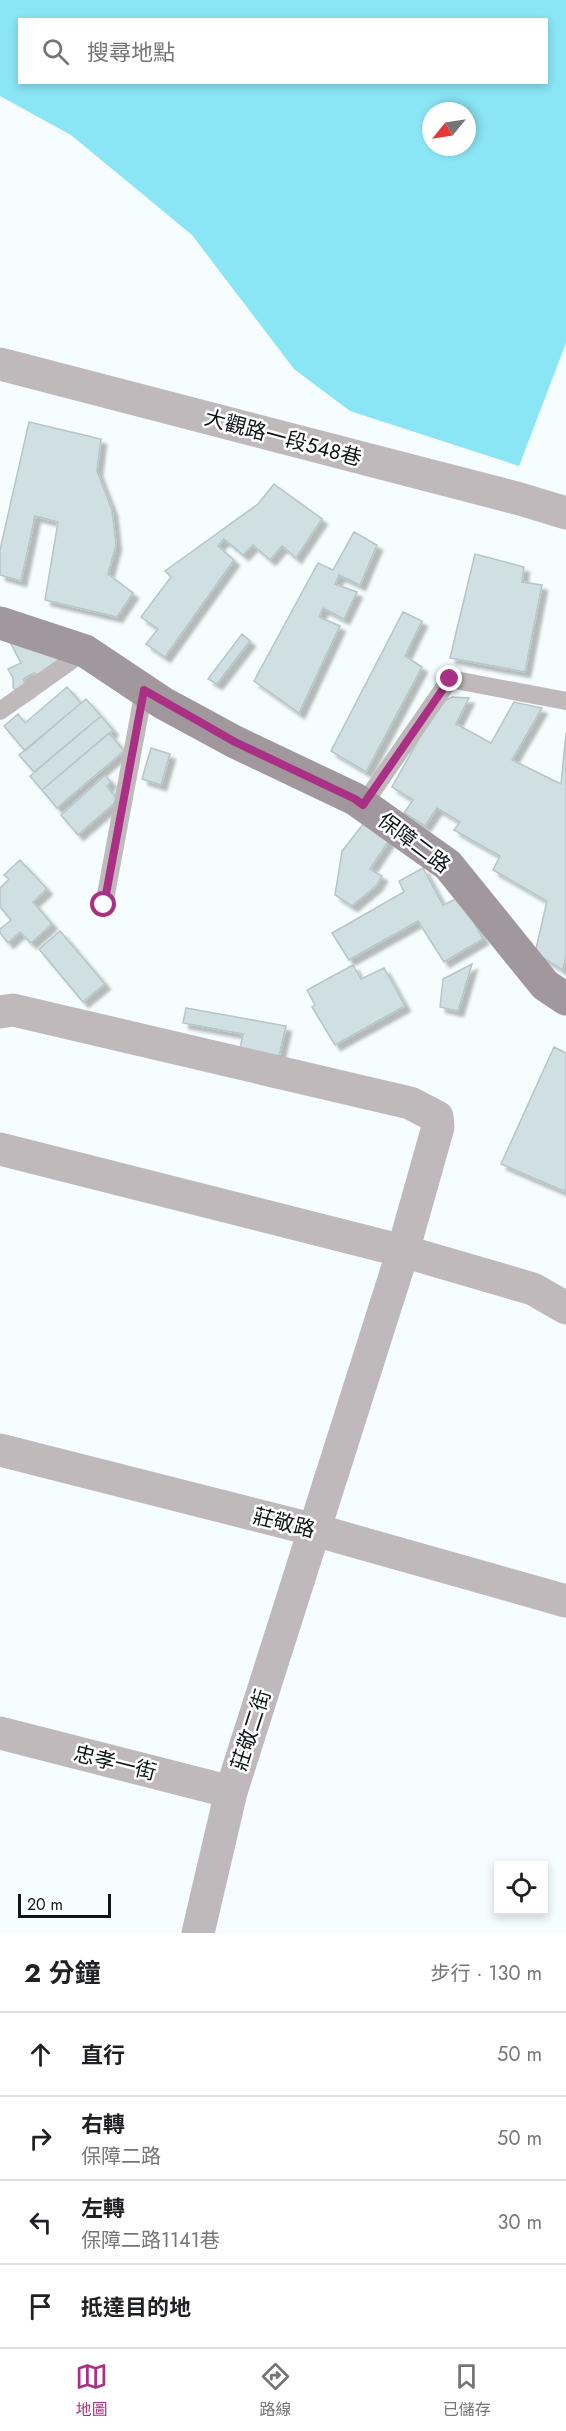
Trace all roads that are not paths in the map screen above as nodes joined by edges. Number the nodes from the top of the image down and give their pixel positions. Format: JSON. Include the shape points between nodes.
{"nodes":[{"id":1,"x":0,"y":364,"type":"edge"},
{"id":2,"x":566,"y":513,"type":"edge"},
{"id":3,"x":0,"y":623,"type":"edge"},
{"id":4,"x":85,"y":651,"type":"junction"},
{"id":5,"x":144,"y":690,"type":"junction"},
{"id":6,"x":566,"y":701,"type":"edge"},
{"id":7,"x":0,"y":711,"type":"edge"},
{"id":8,"x":363,"y":805,"type":"junction"},
{"id":9,"x":104,"y":905,"type":"dead end"},
{"id":10,"x":566,"y":999,"type":"edge"},
{"id":11,"x":0,"y":1012,"type":"edge"},
{"id":12,"x":0,"y":1149,"type":"edge"},
{"id":13,"x":403,"y":1251,"type":"junction"},
{"id":14,"x":566,"y":1308,"type":"edge"},
{"id":15,"x":0,"y":1450,"type":"edge"},
{"id":16,"x":315,"y":1530,"type":"junction"},
{"id":17,"x":566,"y":1601,"type":"edge"},
{"id":18,"x":0,"y":1733,"type":"edge"},
{"id":19,"x":231,"y":1792,"type":"junction"},
{"id":20,"x":198,"y":1933,"type":"edge"}],
"edges":[{"from":1,"to":2,"type":"street","name":"大觀路一段548巷"},
{"from":3,"to":4,"type":"street","name":"保障二路"},
{"from":4,"to":5,"type":"street","name":"保障二路"},
{"from":4,"to":7,"type":"lane"},
{"from":5,"to":8,"type":"street","name":"保障二路","via":[[235,742]]},
{"from":5,"to":9,"type":"lane"},
{"from":6,"to":8,"type":"lane","via":[[450,679]]},
{"from":8,"to":10,"type":"street","name":"保障二路","via":[[448,865],[545,985]]},
{"from":11,"to":13,"type":"street","name":"莊敬二街","via":[[13,1010],[410,1103],[426,1110],[437,1118],[438,1127]]},
{"from":12,"to":13,"type":"street"},
{"from":13,"to":14,"type":"street","via":[[532,1288]]},
{"from":13,"to":16,"type":"street","name":"莊敬二街"},
{"from":15,"to":16,"type":"street","name":"莊敬路"},
{"from":16,"to":17,"type":"street","name":"莊敬路"},
{"from":16,"to":19,"type":"street","name":"莊敬二街"},
{"from":18,"to":19,"type":"street","name":"忠孝一街"},
{"from":19,"to":20,"type":"street","name":"莊敬二街"}]}
